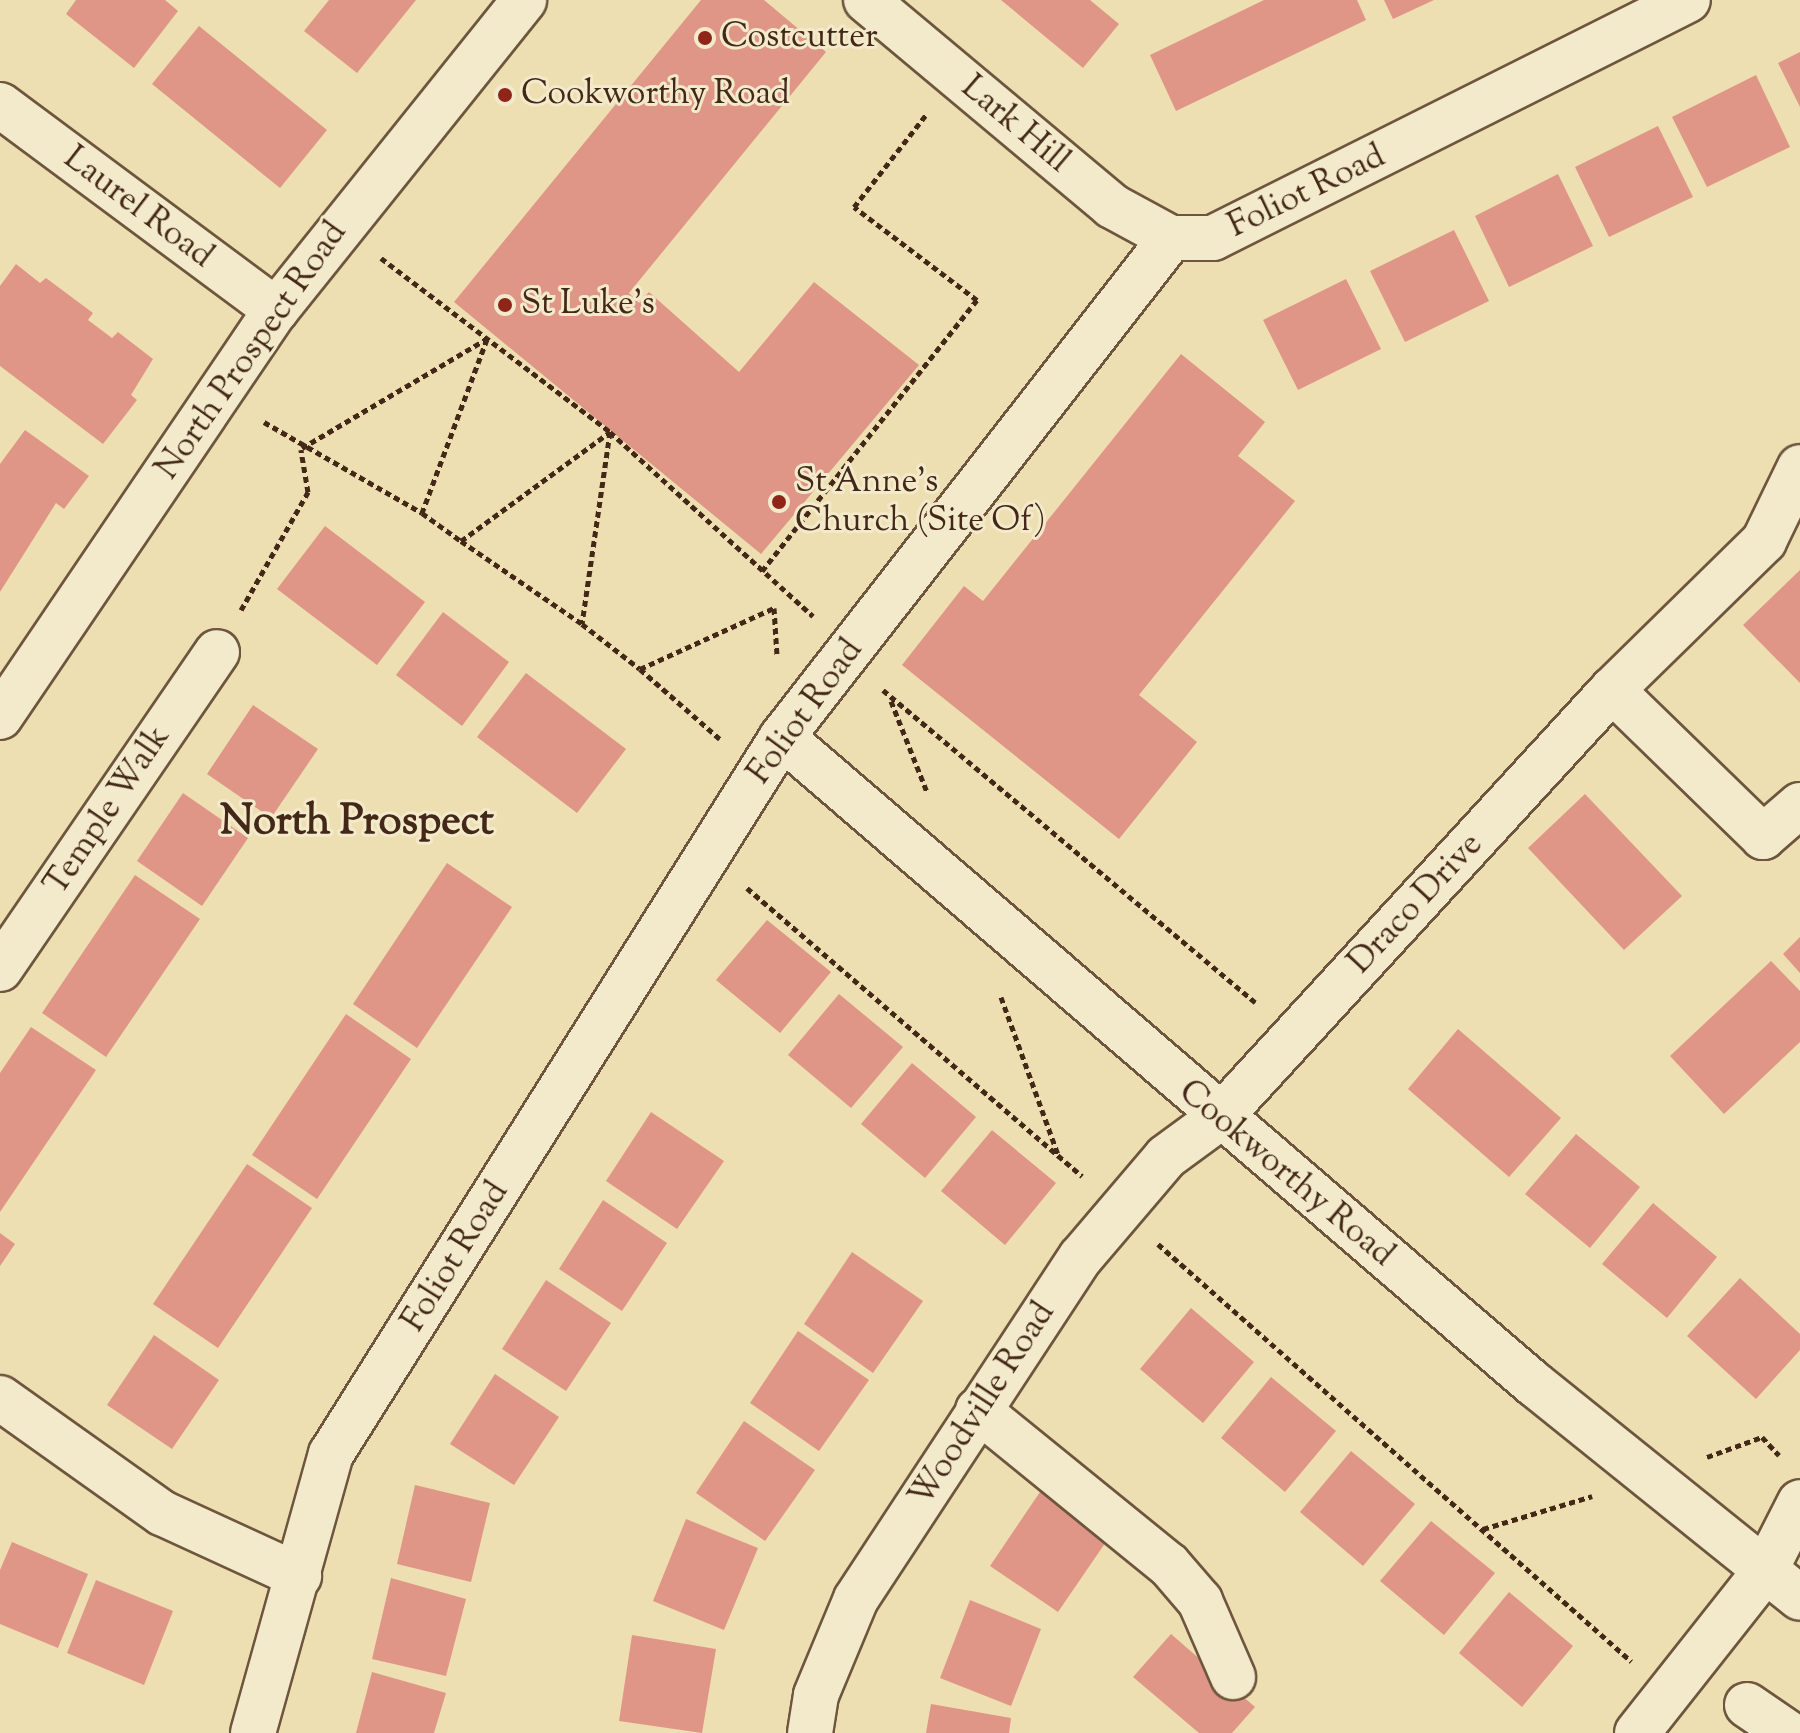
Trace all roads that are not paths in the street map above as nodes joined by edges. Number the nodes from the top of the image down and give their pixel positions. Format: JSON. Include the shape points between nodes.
{"nodes":[{"id":1,"x":524,"y":0,"type":"edge"},
{"id":2,"x":866,"y":0,"type":"edge"},
{"id":3,"x":1688,"y":0,"type":"edge"},
{"id":4,"x":0,"y":105,"type":"edge"},
{"id":5,"x":1171,"y":238,"type":"junction"},
{"id":6,"x":276,"y":310,"type":"junction"},
{"id":7,"x":1800,"y":467,"type":"edge"},
{"id":8,"x":217,"y":652,"type":"road end"},
{"id":9,"x":1612,"y":690,"type":"junction"},
{"id":10,"x":0,"y":717,"type":"edge"},
{"id":11,"x":782,"y":737,"type":"junction"},
{"id":12,"x":1800,"y":805,"type":"edge"},
{"id":13,"x":0,"y":969,"type":"edge"},
{"id":14,"x":1219,"y":1118,"type":"junction"},
{"id":15,"x":0,"y":1398,"type":"edge"},
{"id":16,"x":978,"y":1410,"type":"junction"},
{"id":17,"x":1800,"y":1502,"type":"edge"},
{"id":18,"x":1765,"y":1571,"type":"junction"},
{"id":19,"x":299,"y":1576,"type":"junction"},
{"id":20,"x":1800,"y":1598,"type":"edge"},
{"id":21,"x":1233,"y":1677,"type":"dead end"},
{"id":22,"x":1747,"y":1705,"type":"dead end"},
{"id":23,"x":253,"y":1733,"type":"edge"},
{"id":24,"x":810,"y":1733,"type":"edge"},
{"id":25,"x":1637,"y":1733,"type":"edge"},
{"id":26,"x":1788,"y":1733,"type":"edge"}],
"edges":[{"from":1,"to":6,"type":"street","name":"North Prospect Road"},
{"from":2,"to":5,"type":"street","name":"Lark Hill","via":[[1112,206]]},
{"from":3,"to":5,"type":"street","name":"Foliot Road","via":[[1213,238]]},
{"from":4,"to":6,"type":"street","name":"Laurel Road"},
{"from":5,"to":11,"type":"street","name":"Foliot Road"},
{"from":6,"to":10,"type":"street","name":"North Prospect Road"},
{"from":7,"to":9,"type":"street","name":"Draco Drive","via":[[1764,541]]},
{"from":8,"to":13,"type":"street","name":"Temple Walk"},
{"from":9,"to":12,"type":"street","via":[[1763,837]]},
{"from":9,"to":14,"type":"street","name":"Draco Drive"},
{"from":11,"to":14,"type":"street","name":"Cookworthy Road"},
{"from":11,"to":19,"type":"street","name":"Foliot Road","via":[[331,1454]]},
{"from":14,"to":16,"type":"street","name":"Woodville Road","via":[[1166,1157],[1081,1257]]},
{"from":14,"to":18,"type":"street","name":"Cookworthy Road"},
{"from":15,"to":19,"type":"street","via":[[162,1513]]},
{"from":16,"to":21,"type":"street","via":[[1169,1565],[1200,1601]]},
{"from":16,"to":24,"type":"street","name":"Woodville Road","via":[[856,1599],[816,1695]]},
{"from":17,"to":18,"type":"street"},
{"from":18,"to":20,"type":"street","name":"Cookworthy Road"},
{"from":18,"to":25,"type":"street"},
{"from":19,"to":23,"type":"street","name":"Foliot Road"},
{"from":22,"to":26,"type":"street"}]}
